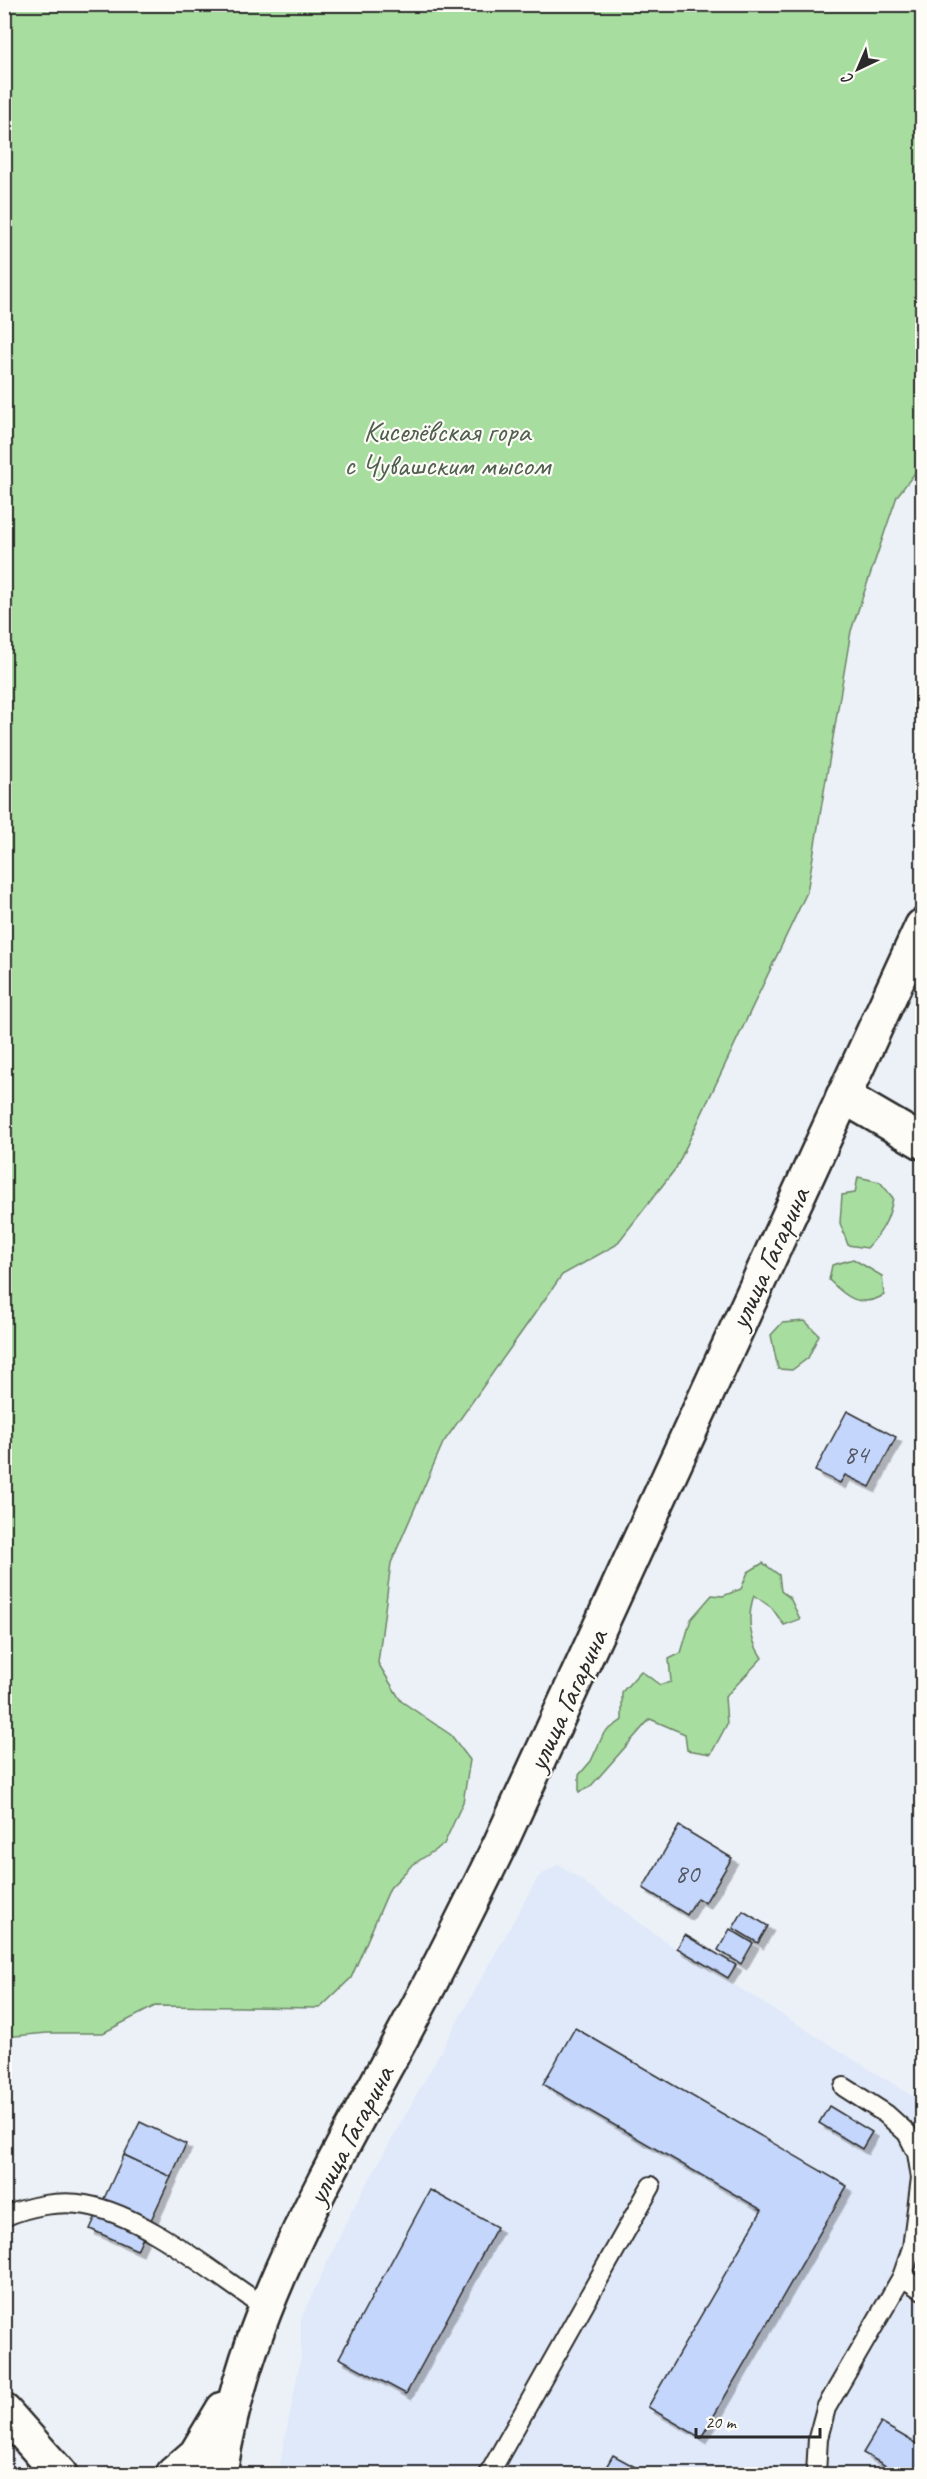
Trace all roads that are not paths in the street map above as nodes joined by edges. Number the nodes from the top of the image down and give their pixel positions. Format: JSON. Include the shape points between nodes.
{"nodes":[{"id":1,"x":922,"y":926,"type":"edge"},
{"id":2,"x":843,"y":1096,"type":"junction"},
{"id":3,"x":922,"y":1142,"type":"edge"},
{"id":4,"x":844,"y":2087,"type":"dead end"},
{"id":5,"x":651,"y":2186,"type":"dead end"},
{"id":6,"x":4,"y":2217,"type":"edge"},
{"id":7,"x":902,"y":2277,"type":"junction"},
{"id":8,"x":922,"y":2290,"type":"edge"},
{"id":9,"x":266,"y":2308,"type":"junction"},
{"id":10,"x":241,"y":2373,"type":"junction"},
{"id":11,"x":4,"y":2411,"type":"edge"},
{"id":12,"x":28,"y":2438,"type":"junction"},
{"id":13,"x":60,"y":2475,"type":"edge"},
{"id":14,"x":80,"y":2475,"type":"edge"},
{"id":15,"x":173,"y":2475,"type":"edge"},
{"id":16,"x":220,"y":2475,"type":"edge"},
{"id":17,"x":489,"y":2475,"type":"edge"},
{"id":18,"x":816,"y":2475,"type":"edge"}],
"edges":[{"from":1,"to":2,"type":"main road","name":"улица Гагарина"},
{"from":2,"to":3,"type":"main road"},
{"from":2,"to":9,"type":"main road","name":"улица Гагарина","via":[[496,1852],[446,1957],[318,2192]]},
{"from":4,"to":7,"type":"lane","via":[[886,2114],[907,2133],[917,2153],[921,2178],[912,2248]]},
{"from":5,"to":17,"type":"lane"},
{"from":6,"to":9,"type":"lane","via":[[22,2209],[59,2204],[85,2204],[112,2212],[176,2247]]},
{"from":7,"to":8,"type":"lane"},
{"from":7,"to":18,"type":"lane","via":[[826,2408],[818,2438]]},
{"from":9,"to":10,"type":"main road","name":"улица Гагарина"},
{"from":10,"to":15,"type":"main road","via":[[209,2435],[196,2454]]},
{"from":10,"to":16,"type":"main road","name":"улица Гагарина"},
{"from":11,"to":12,"type":"main road"},
{"from":12,"to":13,"type":"main road"},
{"from":12,"to":14,"type":"main road"}]}
